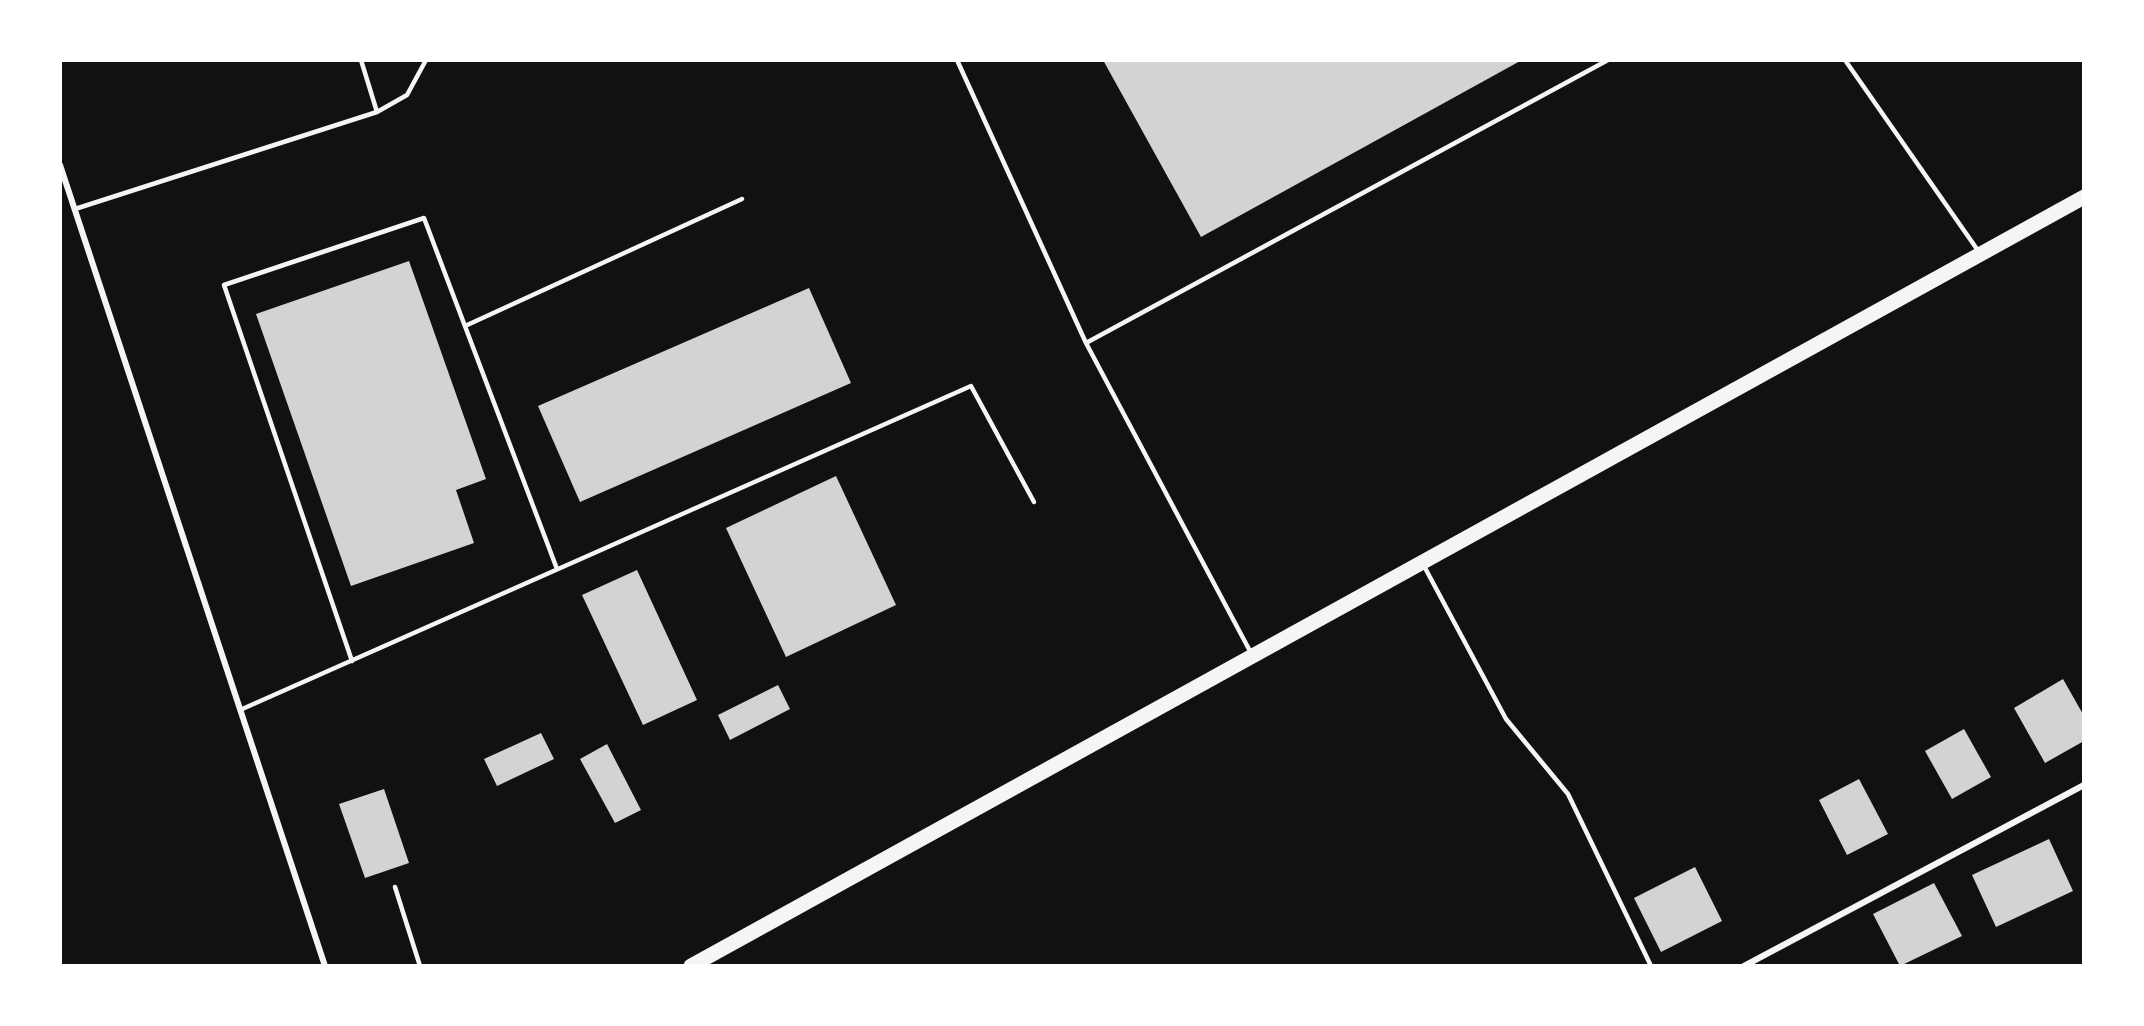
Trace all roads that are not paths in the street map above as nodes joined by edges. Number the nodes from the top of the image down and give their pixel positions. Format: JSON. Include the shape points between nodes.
{"nodes":[{"id":1,"x":361,"y":60,"type":"edge"},
{"id":2,"x":426,"y":60,"type":"edge"},
{"id":3,"x":957,"y":60,"type":"edge"},
{"id":4,"x":1608,"y":60,"type":"edge"},
{"id":5,"x":1845,"y":60,"type":"edge"},
{"id":6,"x":377,"y":112,"type":"junction"},
{"id":7,"x":60,"y":165,"type":"edge"},
{"id":8,"x":2084,"y":197,"type":"edge"},
{"id":9,"x":742,"y":199,"type":"dead end"},
{"id":10,"x":75,"y":209,"type":"junction"},
{"id":11,"x":1981,"y":254,"type":"junction"},
{"id":12,"x":465,"y":326,"type":"junction"},
{"id":13,"x":1086,"y":343,"type":"junction"},
{"id":14,"x":1034,"y":502,"type":"dead end"},
{"id":15,"x":1422,"y":562,"type":"junction"},
{"id":16,"x":557,"y":569,"type":"junction"},
{"id":17,"x":1252,"y":656,"type":"junction"},
{"id":18,"x":352,"y":661,"type":"junction"},
{"id":19,"x":240,"y":710,"type":"junction"},
{"id":20,"x":2084,"y":785,"type":"edge"},
{"id":21,"x":395,"y":887,"type":"dead end"},
{"id":22,"x":325,"y":966,"type":"edge"},
{"id":23,"x":420,"y":966,"type":"edge"},
{"id":24,"x":691,"y":966,"type":"edge"},
{"id":25,"x":1651,"y":966,"type":"edge"},
{"id":26,"x":1744,"y":966,"type":"edge"}],
"edges":[{"from":1,"to":6,"type":"lane"},
{"from":2,"to":6,"type":"lane","via":[[407,95]]},
{"from":3,"to":13,"type":"lane"},
{"from":4,"to":13,"type":"lane"},
{"from":5,"to":11,"type":"lane"},
{"from":6,"to":10,"type":"lane"},
{"from":7,"to":10,"type":"street"},
{"from":8,"to":11,"type":"main road"},
{"from":9,"to":12,"type":"lane"},
{"from":10,"to":19,"type":"street"},
{"from":11,"to":15,"type":"main road"},
{"from":12,"to":16,"type":"lane"},
{"from":12,"to":18,"type":"lane","via":[[424,218],[224,285]]},
{"from":13,"to":17,"type":"lane"},
{"from":14,"to":16,"type":"lane","via":[[971,386]]},
{"from":15,"to":17,"type":"main road"},
{"from":15,"to":25,"type":"lane","via":[[1506,719],[1568,794]]},
{"from":16,"to":18,"type":"lane"},
{"from":17,"to":24,"type":"main road"},
{"from":18,"to":19,"type":"lane"},
{"from":19,"to":22,"type":"street"},
{"from":20,"to":26,"type":"street"},
{"from":21,"to":23,"type":"lane"}]}
